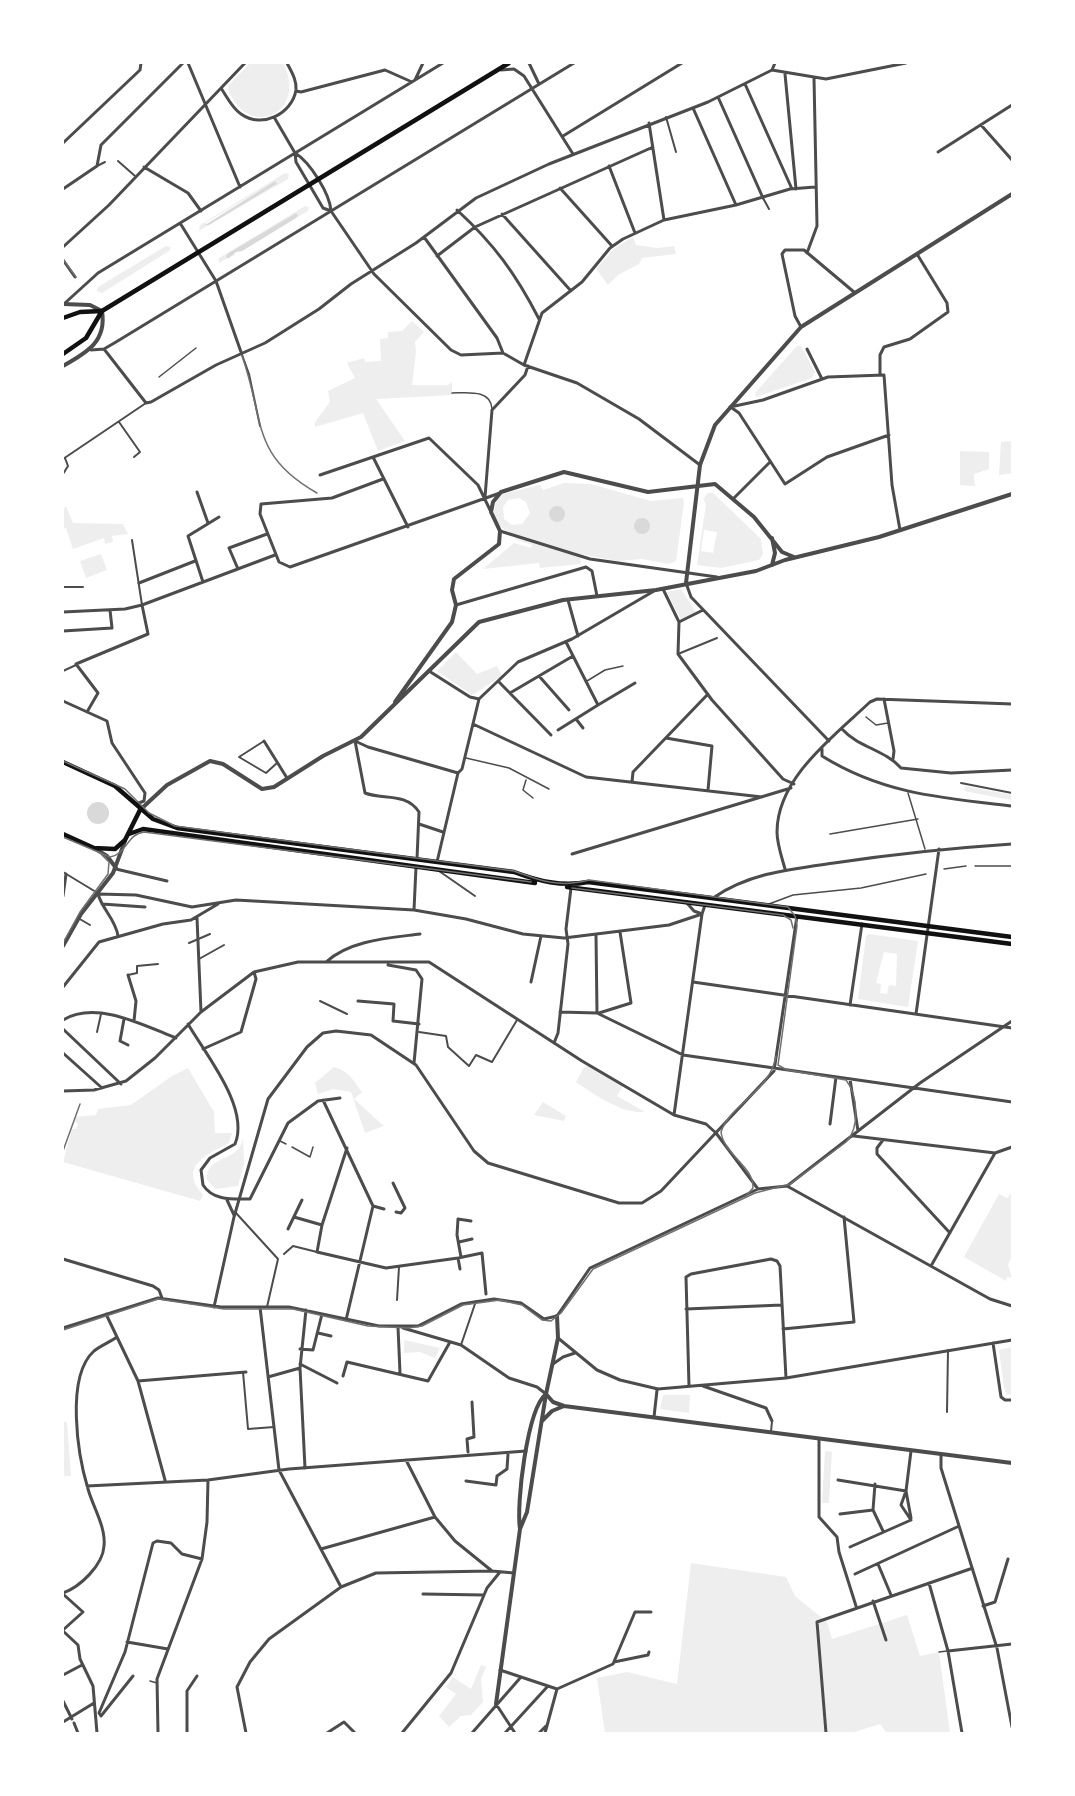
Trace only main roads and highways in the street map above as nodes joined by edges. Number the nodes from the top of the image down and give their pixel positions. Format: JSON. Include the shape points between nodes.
{"nodes":[{"id":1,"x":509,"y":63,"type":"edge"},
{"id":2,"x":102,"y":311,"type":"junction"},
{"id":3,"x":63,"y":318,"type":"edge"},
{"id":4,"x":63,"y":354,"type":"edge"},
{"id":5,"x":63,"y":762,"type":"edge"},
{"id":6,"x":140,"y":810,"type":"junction"},
{"id":7,"x":63,"y":834,"type":"edge"},
{"id":8,"x":129,"y":834,"type":"junction"},
{"id":9,"x":417,"y":860,"type":"junction"},
{"id":10,"x":416,"y":866,"type":"junction"},
{"id":11,"x":712,"y":898,"type":"junction"},
{"id":12,"x":707,"y":904,"type":"junction"},
{"id":13,"x":798,"y":909,"type":"junction"},
{"id":14,"x":797,"y":916,"type":"junction"},
{"id":15,"x":1012,"y":937,"type":"edge"},
{"id":16,"x":1012,"y":944,"type":"edge"}],
"edges":[{"from":1,"to":2,"type":"main road"},
{"from":2,"to":3,"type":"main road"},
{"from":2,"to":4,"type":"main road","via":[[86,338]]},
{"from":5,"to":6,"type":"main road","via":[[115,786]]},
{"from":6,"to":8,"type":"main road"},
{"from":6,"to":9,"type":"main road","via":[[177,828]]},
{"from":7,"to":8,"type":"main road","via":[[94,848],[115,849]]},
{"from":8,"to":10,"type":"main road","via":[[143,829]]},
{"from":9,"to":10,"type":"main road"},
{"from":9,"to":11,"type":"main road","via":[[514,872],[532,880],[571,885],[588,882]]},
{"from":10,"to":12,"type":"main road"},
{"from":11,"to":12,"type":"main road"},
{"from":11,"to":13,"type":"main road"},
{"from":12,"to":14,"type":"main road"},
{"from":13,"to":14,"type":"main road"},
{"from":13,"to":15,"type":"main road"},
{"from":14,"to":16,"type":"main road"}]}
